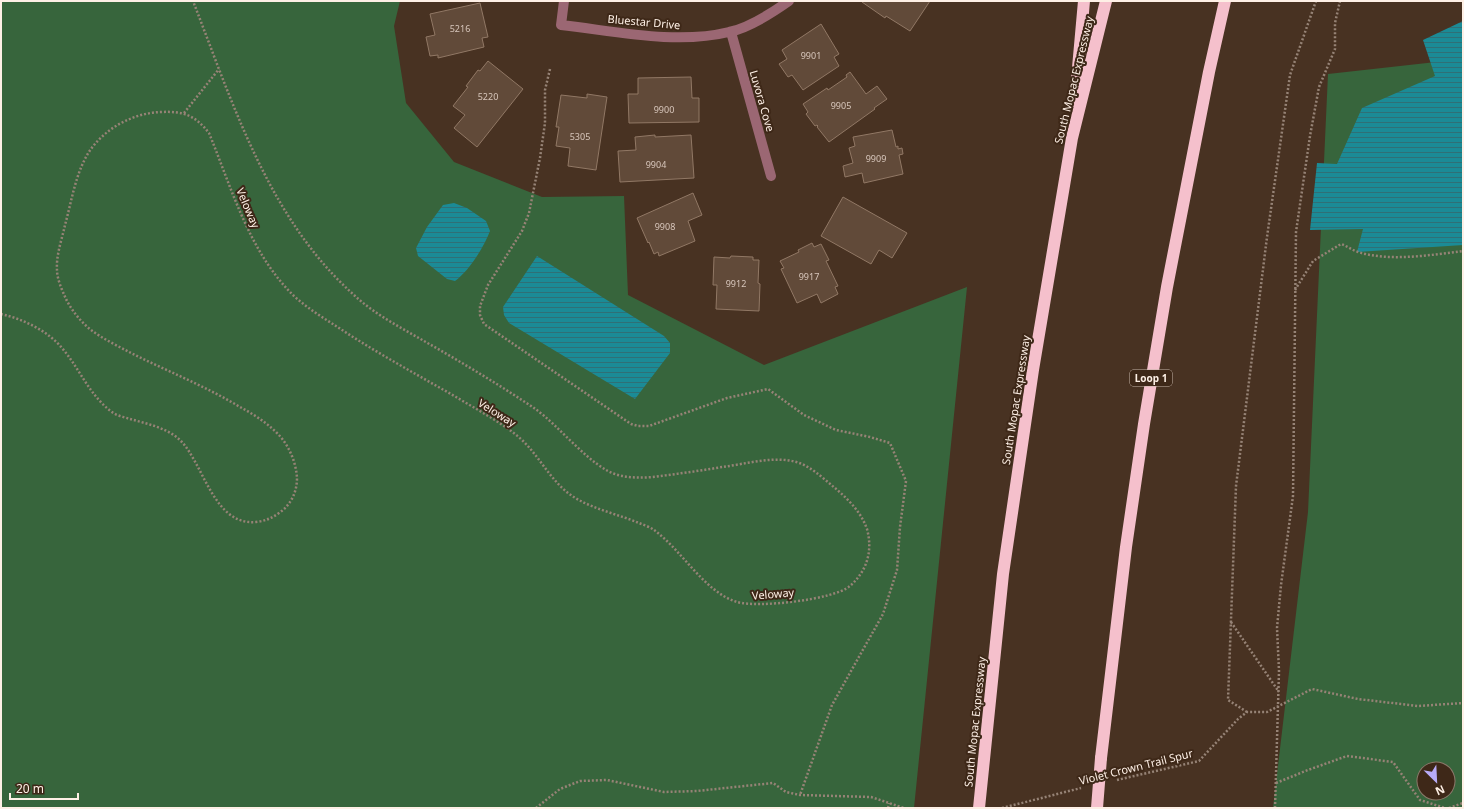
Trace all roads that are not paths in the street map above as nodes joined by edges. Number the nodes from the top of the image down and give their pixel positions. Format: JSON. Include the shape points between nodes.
{"nodes":[{"id":1,"x":564,"y":1,"type":"edge"},
{"id":2,"x":789,"y":1,"type":"edge"},
{"id":3,"x":1084,"y":1,"type":"edge"},
{"id":4,"x":1106,"y":1,"type":"edge"},
{"id":5,"x":1225,"y":1,"type":"edge"},
{"id":6,"x":731,"y":32,"type":"junction"},
{"id":7,"x":1072,"y":138,"type":"junction"},
{"id":8,"x":771,"y":176,"type":"dead end"},
{"id":9,"x":979,"y":808,"type":"edge"},
{"id":10,"x":1097,"y":808,"type":"edge"}],
"edges":[{"from":1,"to":6,"type":"street","name":"Bluestar Drive","via":[[561,25],[679,38]]},
{"from":2,"to":6,"type":"street","name":"Bluestar Drive","via":[[754,22]]},
{"from":3,"to":7,"type":"highway"},
{"from":4,"to":7,"type":"highway","name":"South Mopac Expressway"},
{"from":5,"to":10,"type":"highway","number":"Loop 1","bridge":true,"via":[[1167,287],[1144,424],[1126,547]]},
{"from":6,"to":8,"type":"street","name":"Luvora Cove"},
{"from":7,"to":9,"type":"highway","name":"South Mopac Expressway","via":[[1033,370],[1006,558]]}]}
